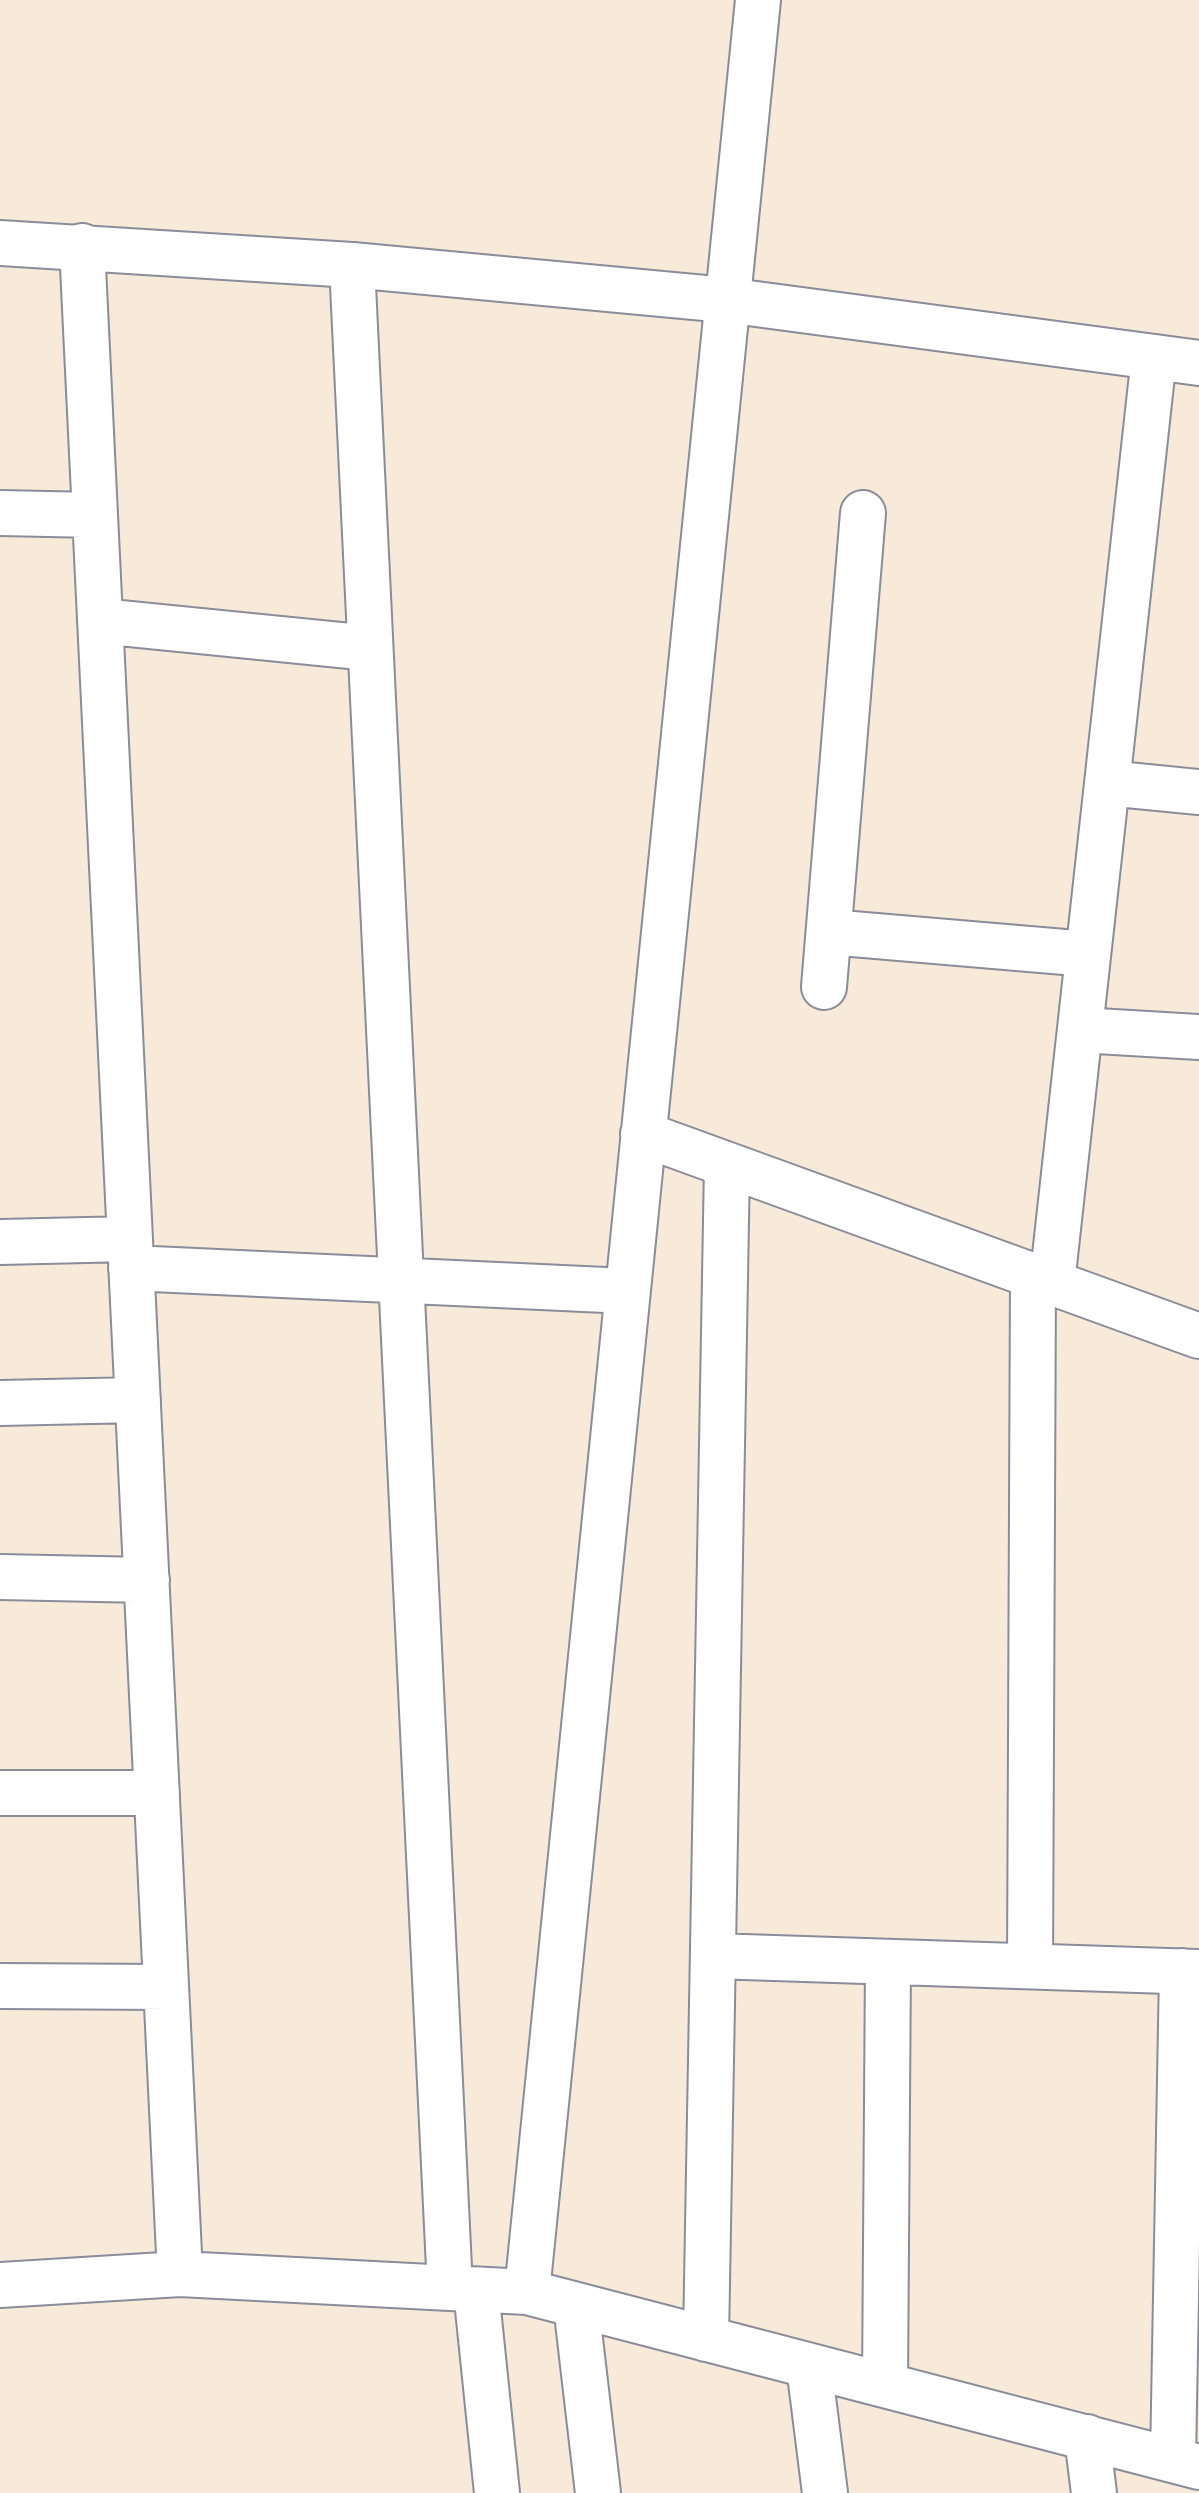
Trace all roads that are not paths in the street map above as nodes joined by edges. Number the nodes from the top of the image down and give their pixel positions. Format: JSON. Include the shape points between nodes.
{"nodes":[{"id":1,"x":758,"y":0,"type":"edge"},
{"id":2,"x":0,"y":243,"type":"edge"},
{"id":3,"x":82,"y":246,"type":"junction"},
{"id":4,"x":352,"y":265,"type":"junction"},
{"id":5,"x":726,"y":300,"type":"junction"},
{"id":6,"x":1154,"y":357,"type":"junction"},
{"id":7,"x":1199,"y":363,"type":"edge"},
{"id":8,"x":0,"y":513,"type":"edge"},
{"id":9,"x":863,"y":513,"type":"dead end"},
{"id":10,"x":95,"y":515,"type":"junction"},
{"id":11,"x":100,"y":621,"type":"junction"},
{"id":12,"x":370,"y":648,"type":"junction"},
{"id":13,"x":1107,"y":783,"type":"junction"},
{"id":14,"x":1199,"y":792,"type":"edge"},
{"id":15,"x":829,"y":932,"type":"junction"},
{"id":16,"x":1088,"y":954,"type":"junction"},
{"id":17,"x":824,"y":987,"type":"dead end"},
{"id":18,"x":1080,"y":1030,"type":"junction"},
{"id":19,"x":1199,"y":1037,"type":"edge"},
{"id":20,"x":643,"y":1134,"type":"junction"},
{"id":21,"x":727,"y":1165,"type":"junction"},
{"id":22,"x":0,"y":1242,"type":"edge"},
{"id":23,"x":131,"y":1254,"type":"junction"},
{"id":24,"x":401,"y":1280,"type":"junction"},
{"id":25,"x":1042,"y":1280,"type":"junction"},
{"id":26,"x":627,"y":1291,"type":"junction"},
{"id":27,"x":1199,"y":1336,"type":"edge"},
{"id":28,"x":138,"y":1400,"type":"junction"},
{"id":29,"x":0,"y":1403,"type":"edge"},
{"id":30,"x":0,"y":1577,"type":"edge"},
{"id":31,"x":147,"y":1580,"type":"junction"},
{"id":32,"x":0,"y":1793,"type":"edge"},
{"id":33,"x":157,"y":1793,"type":"junction"},
{"id":34,"x":713,"y":1956,"type":"junction"},
{"id":35,"x":888,"y":1962,"type":"junction"},
{"id":36,"x":1030,"y":1966,"type":"junction"},
{"id":37,"x":1190,"y":1972,"type":"edge"},
{"id":38,"x":0,"y":1986,"type":"edge"},
{"id":39,"x":166,"y":1987,"type":"junction"},
{"id":40,"x":180,"y":2274,"type":"junction"},
{"id":41,"x":0,"y":2285,"type":"edge"},
{"id":42,"x":463,"y":2289,"type":"junction"},
{"id":43,"x":527,"y":2292,"type":"junction"},
{"id":44,"x":576,"y":2305,"type":"junction"},
{"id":45,"x":706,"y":2339,"type":"junction"},
{"id":46,"x":809,"y":2366,"type":"junction"},
{"id":47,"x":885,"y":2385,"type":"junction"},
{"id":48,"x":1087,"y":2437,"type":"junction"},
{"id":49,"x":1186,"y":2463,"type":"edge"},
{"id":50,"x":497,"y":2493,"type":"edge"},
{"id":51,"x":598,"y":2493,"type":"edge"},
{"id":52,"x":825,"y":2493,"type":"edge"},
{"id":53,"x":1094,"y":2493,"type":"edge"}],
"edges":[{"from":1,"to":5,"type":"street"},
{"from":2,"to":3,"type":"street"},
{"from":3,"to":4,"type":"street"},
{"from":3,"to":10,"type":"street"},
{"from":4,"to":5,"type":"street"},
{"from":4,"to":12,"type":"street"},
{"from":5,"to":6,"type":"street"},
{"from":5,"to":20,"type":"street"},
{"from":6,"to":7,"type":"street"},
{"from":6,"to":13,"type":"street"},
{"from":8,"to":10,"type":"street"},
{"from":9,"to":15,"type":"street"},
{"from":10,"to":11,"type":"street"},
{"from":11,"to":12,"type":"street"},
{"from":11,"to":23,"type":"street"},
{"from":12,"to":24,"type":"street"},
{"from":13,"to":14,"type":"street"},
{"from":13,"to":16,"type":"street"},
{"from":15,"to":16,"type":"street"},
{"from":15,"to":17,"type":"street"},
{"from":16,"to":18,"type":"street"},
{"from":18,"to":19,"type":"street"},
{"from":18,"to":25,"type":"street"},
{"from":20,"to":21,"type":"street"},
{"from":20,"to":26,"type":"street"},
{"from":21,"to":25,"type":"street"},
{"from":21,"to":34,"type":"street"},
{"from":22,"to":23,"type":"street"},
{"from":23,"to":24,"type":"street"},
{"from":23,"to":28,"type":"street"},
{"from":24,"to":26,"type":"street"},
{"from":24,"to":42,"type":"street"},
{"from":25,"to":27,"type":"street"},
{"from":25,"to":36,"type":"street"},
{"from":26,"to":43,"type":"street"},
{"from":28,"to":29,"type":"street"},
{"from":28,"to":31,"type":"street"},
{"from":30,"to":31,"type":"street"},
{"from":31,"to":33,"type":"street"},
{"from":32,"to":33,"type":"street"},
{"from":33,"to":39,"type":"street"},
{"from":34,"to":35,"type":"street"},
{"from":34,"to":45,"type":"street"},
{"from":35,"to":36,"type":"street"},
{"from":35,"to":47,"type":"street"},
{"from":36,"to":37,"type":"street"},
{"from":37,"to":49,"type":"street"},
{"from":38,"to":39,"type":"street"},
{"from":39,"to":40,"type":"street"},
{"from":40,"to":41,"type":"street"},
{"from":40,"to":42,"type":"street"},
{"from":42,"to":43,"type":"street"},
{"from":42,"to":50,"type":"street"},
{"from":43,"to":44,"type":"street"},
{"from":44,"to":45,"type":"street"},
{"from":44,"to":51,"type":"street"},
{"from":45,"to":46,"type":"street"},
{"from":46,"to":47,"type":"street"},
{"from":46,"to":52,"type":"street"},
{"from":47,"to":48,"type":"street"},
{"from":48,"to":49,"type":"street"},
{"from":48,"to":53,"type":"street"}]}
